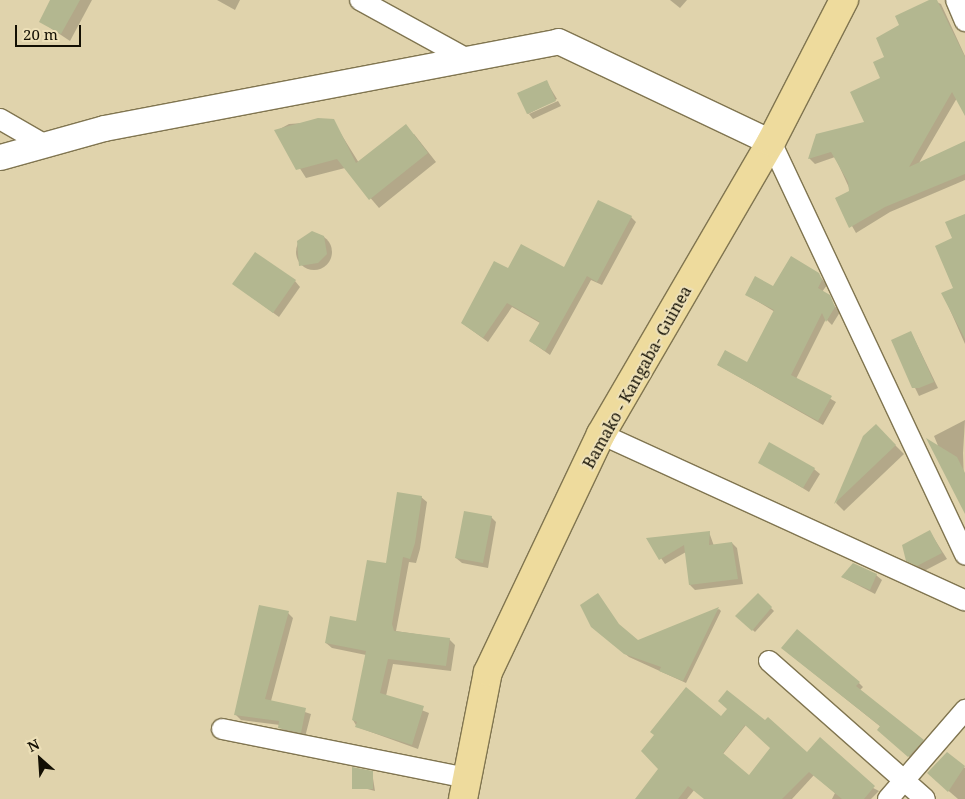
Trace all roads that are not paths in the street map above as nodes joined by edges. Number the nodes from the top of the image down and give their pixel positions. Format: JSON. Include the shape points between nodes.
{"nodes":[{"id":1,"x":360,"y":0,"type":"edge"},
{"id":2,"x":844,"y":0,"type":"edge"},
{"id":3,"x":956,"y":0,"type":"edge"},
{"id":4,"x":965,"y":20,"type":"edge"},
{"id":5,"x":462,"y":56,"type":"junction"},
{"id":6,"x":0,"y":119,"type":"edge"},
{"id":7,"x":771,"y":142,"type":"junction"},
{"id":8,"x":45,"y":144,"type":"junction"},
{"id":9,"x":0,"y":157,"type":"edge"},
{"id":10,"x":601,"y":434,"type":"junction"},
{"id":11,"x":965,"y":555,"type":"edge"},
{"id":12,"x":965,"y":601,"type":"edge"},
{"id":13,"x":769,"y":661,"type":"dead end"},
{"id":14,"x":965,"y":710,"type":"edge"},
{"id":15,"x":222,"y":729,"type":"dead end"},
{"id":16,"x":904,"y":780,"type":"junction"},
{"id":17,"x":465,"y":788,"type":"edge"},
{"id":18,"x":888,"y":799,"type":"edge"},
{"id":19,"x":925,"y":799,"type":"edge"}],
"edges":[{"from":1,"to":5,"type":"street"},
{"from":2,"to":7,"type":"main road","name":"Bamako - Kangaba- Guinea"},
{"from":3,"to":4,"type":"street"},
{"from":5,"to":7,"type":"street","via":[[558,41]]},
{"from":5,"to":8,"type":"street","via":[[104,128]]},
{"from":6,"to":8,"type":"street"},
{"from":7,"to":10,"type":"main road","name":"Bamako - Kangaba- Guinea"},
{"from":7,"to":11,"type":"street"},
{"from":8,"to":9,"type":"street"},
{"from":10,"to":12,"type":"street"},
{"from":10,"to":17,"type":"main road","name":"Bamako - Kangaba- Guinea","via":[[488,672]]},
{"from":13,"to":16,"type":"street"},
{"from":14,"to":16,"type":"street"},
{"from":15,"to":17,"type":"street"},
{"from":16,"to":18,"type":"street"},
{"from":16,"to":19,"type":"street"}]}
